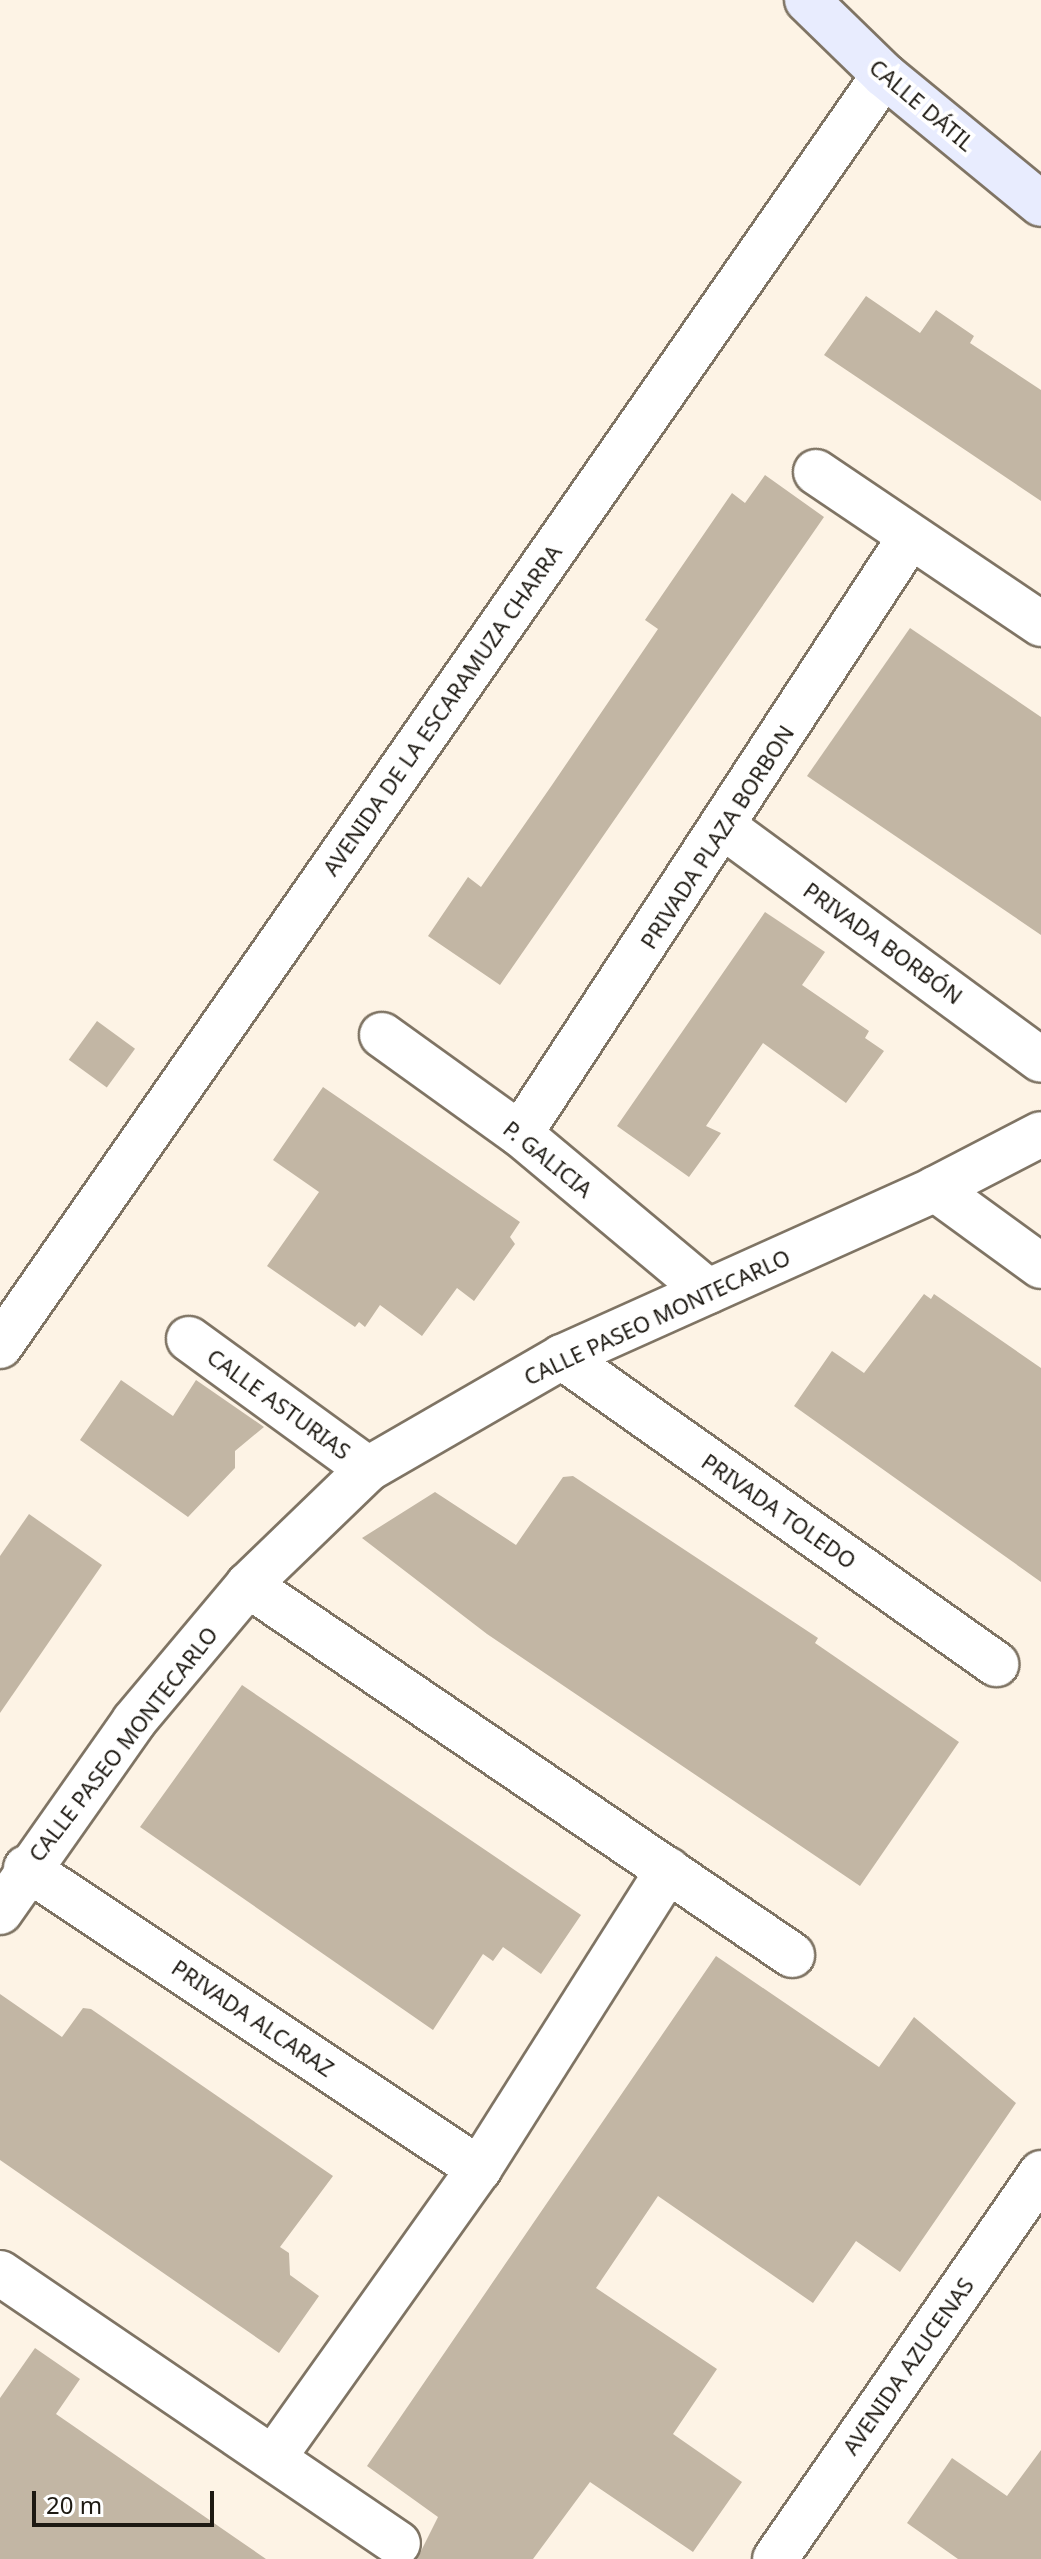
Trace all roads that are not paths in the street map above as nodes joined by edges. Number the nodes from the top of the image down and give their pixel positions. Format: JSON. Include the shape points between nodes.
{"nodes":[{"id":1,"x":807,"y":0,"type":"edge"},
{"id":2,"x":884,"y":75,"type":"junction"},
{"id":3,"x":1041,"y":204,"type":"edge"},
{"id":4,"x":816,"y":472,"type":"dead end"},
{"id":5,"x":910,"y":537,"type":"junction"},
{"id":6,"x":1041,"y":624,"type":"edge"},
{"id":7,"x":724,"y":827,"type":"junction"},
{"id":8,"x":382,"y":1035,"type":"dead end"},
{"id":9,"x":1041,"y":1060,"type":"edge"},
{"id":10,"x":520,"y":1134,"type":"junction"},
{"id":11,"x":1041,"y":1134,"type":"edge"},
{"id":12,"x":935,"y":1189,"type":"junction"},
{"id":13,"x":1041,"y":1266,"type":"edge"},
{"id":14,"x":708,"y":1291,"type":"junction"},
{"id":15,"x":189,"y":1339,"type":"dead end"},
{"id":16,"x":0,"y":1346,"type":"edge"},
{"id":17,"x":562,"y":1357,"type":"junction"},
{"id":18,"x":368,"y":1469,"type":"junction"},
{"id":19,"x":248,"y":1585,"type":"junction"},
{"id":20,"x":996,"y":1664,"type":"dead end"},
{"id":21,"x":26,"y":1868,"type":"junction"},
{"id":22,"x":668,"y":1870,"type":"junction"},
{"id":23,"x":0,"y":1912,"type":"edge"},
{"id":24,"x":792,"y":1955,"type":"dead end"},
{"id":25,"x":479,"y":2169,"type":"junction"},
{"id":26,"x":1041,"y":2173,"type":"edge"},
{"id":27,"x":0,"y":2273,"type":"edge"},
{"id":28,"x":274,"y":2457,"type":"junction"},
{"id":29,"x":398,"y":2543,"type":"dead end"},
{"id":30,"x":775,"y":2559,"type":"edge"}],
"edges":[{"from":1,"to":2,"type":"street","name":"CALLE DÁTIL"},
{"from":2,"to":3,"type":"street","name":"CALLE DÁTIL"},
{"from":2,"to":16,"type":"street","name":"AVENIDA DE LA ESCARAMUZA CHARRA"},
{"from":4,"to":5,"type":"street"},
{"from":5,"to":6,"type":"street"},
{"from":5,"to":7,"type":"street","name":"PRIVADA PLAZA BORBON"},
{"from":7,"to":9,"type":"street","name":"PRIVADA BORBÓN"},
{"from":7,"to":10,"type":"street","name":"PRIVADA PLAZA BORBON"},
{"from":8,"to":10,"type":"street","name":"P. GALICIA"},
{"from":10,"to":14,"type":"street","name":"P. GALICIA"},
{"from":11,"to":12,"type":"street","name":"CALLE PASEO MONTECARLO"},
{"from":12,"to":13,"type":"street"},
{"from":12,"to":14,"type":"street","name":"CALLE PASEO MONTECARLO"},
{"from":14,"to":17,"type":"street","name":"CALLE PASEO MONTECARLO"},
{"from":15,"to":18,"type":"street","name":"CALLE ASTURIAS"},
{"from":17,"to":18,"type":"street","name":"CALLE PASEO MONTECARLO"},
{"from":17,"to":20,"type":"street","name":"PRIVADA TOLEDO"},
{"from":18,"to":19,"type":"street","name":"CALLE PASEO MONTECARLO"},
{"from":19,"to":21,"type":"street","name":"CALLE PASEO MONTECARLO","via":[[134,1721]]},
{"from":19,"to":22,"type":"street"},
{"from":21,"to":23,"type":"street","name":"CALLE PASEO MONTECARLO"},
{"from":21,"to":25,"type":"street","name":"PRIVADA ALCARAZ"},
{"from":22,"to":24,"type":"street"},
{"from":22,"to":25,"type":"street"},
{"from":25,"to":28,"type":"street"},
{"from":26,"to":30,"type":"street","name":"AVENIDA AZUCENAS"},
{"from":27,"to":28,"type":"street"},
{"from":28,"to":29,"type":"street"}]}
